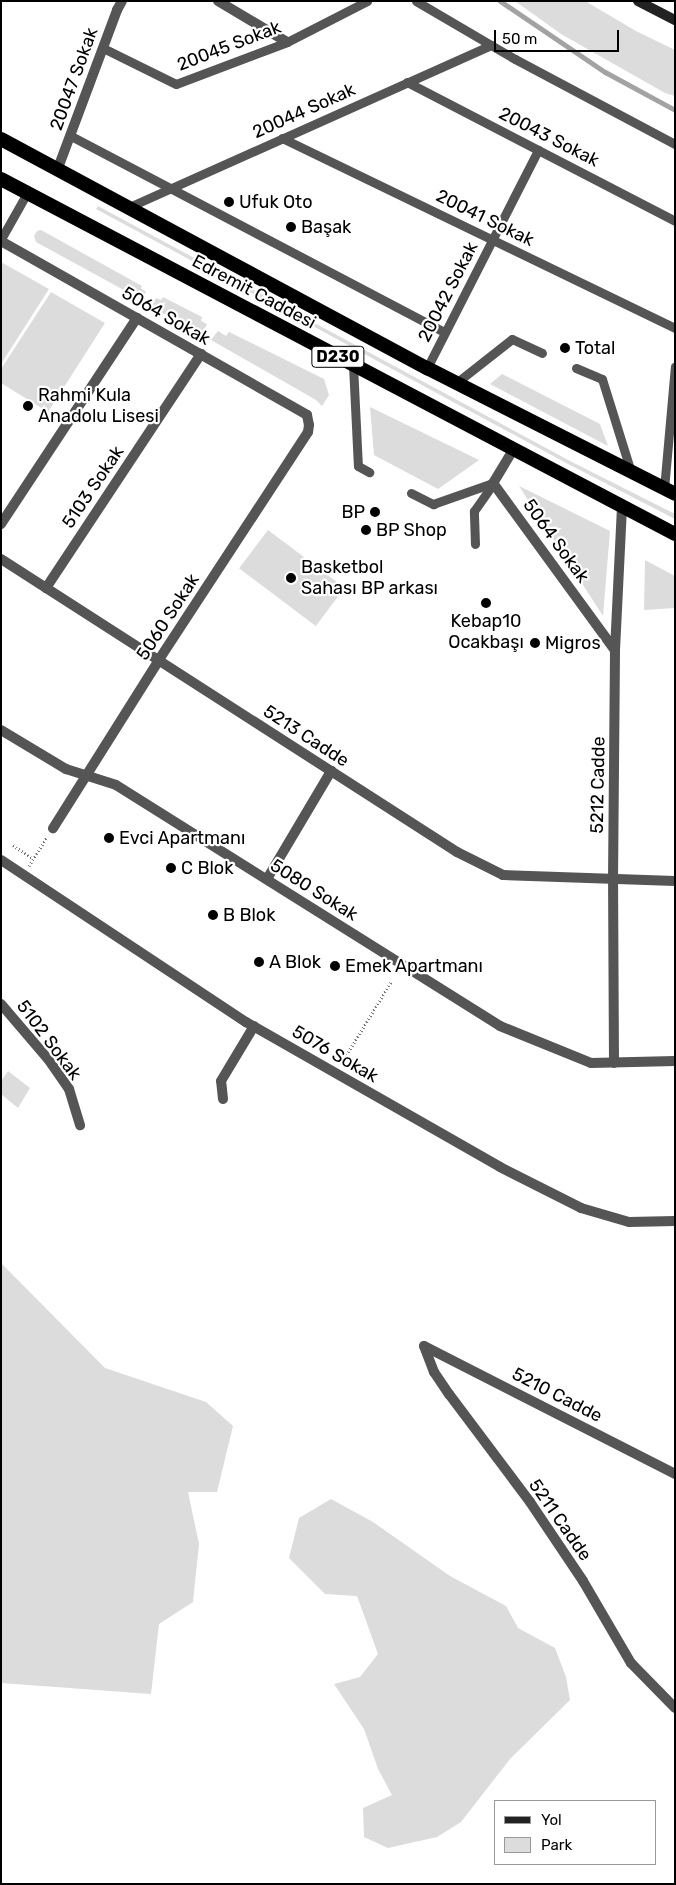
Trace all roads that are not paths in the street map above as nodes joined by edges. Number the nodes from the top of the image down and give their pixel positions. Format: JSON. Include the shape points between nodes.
{"nodes":[{"id":1,"x":122,"y":1,"type":"edge"},
{"id":2,"x":218,"y":1,"type":"edge"},
{"id":3,"x":367,"y":1,"type":"edge"},
{"id":4,"x":416,"y":1,"type":"edge"},
{"id":5,"x":640,"y":2,"type":"edge"},
{"id":6,"x":675,"y":20,"type":"edge"},
{"id":7,"x":287,"y":42,"type":"junction"},
{"id":8,"x":491,"y":45,"type":"junction"},
{"id":9,"x":104,"y":48,"type":"junction"},
{"id":10,"x":408,"y":82,"type":"junction"},
{"id":11,"x":70,"y":136,"type":"junction"},
{"id":12,"x":282,"y":138,"type":"junction"},
{"id":13,"x":1,"y":139,"type":"edge"},
{"id":14,"x":675,"y":144,"type":"edge"},
{"id":15,"x":538,"y":150,"type":"junction"},
{"id":16,"x":58,"y":168,"type":"junction"},
{"id":17,"x":1,"y":179,"type":"edge"},
{"id":18,"x":169,"y":188,"type":"junction"},
{"id":19,"x":27,"y":193,"type":"junction"},
{"id":20,"x":129,"y":206,"type":"junction"},
{"id":21,"x":675,"y":221,"type":"edge"},
{"id":22,"x":1,"y":240,"type":"edge"},
{"id":23,"x":493,"y":240,"type":"junction"},
{"id":24,"x":137,"y":318,"type":"junction"},
{"id":25,"x":675,"y":328,"type":"edge"},
{"id":26,"x":445,"y":332,"type":"junction"},
{"id":27,"x":542,"y":353,"type":"dead end"},
{"id":28,"x":200,"y":354,"type":"junction"},
{"id":29,"x":352,"y":365,"type":"junction"},
{"id":30,"x":675,"y":366,"type":"edge"},
{"id":31,"x":427,"y":368,"type":"junction"},
{"id":32,"x":576,"y":368,"type":"dead end"},
{"id":33,"x":456,"y":383,"type":"junction"},
{"id":34,"x":309,"y":424,"type":"joint"},
{"id":35,"x":513,"y":450,"type":"junction"},
{"id":36,"x":369,"y":472,"type":"dead end"},
{"id":37,"x":631,"y":472,"type":"junction"},
{"id":38,"x":675,"y":476,"type":"edge"},
{"id":39,"x":494,"y":483,"type":"junction"},
{"id":40,"x":668,"y":488,"type":"edge"},
{"id":41,"x":411,"y":493,"type":"dead end"},
{"id":42,"x":622,"y":508,"type":"junction"},
{"id":43,"x":1,"y":524,"type":"edge"},
{"id":44,"x":675,"y":534,"type":"edge"},
{"id":45,"x":475,"y":544,"type":"dead end"},
{"id":46,"x":1,"y":559,"type":"edge"},
{"id":47,"x":46,"y":588,"type":"junction"},
{"id":48,"x":615,"y":650,"type":"junction"},
{"id":49,"x":159,"y":660,"type":"junction"},
{"id":50,"x":1,"y":730,"type":"edge"},
{"id":51,"x":330,"y":771,"type":"junction"},
{"id":52,"x":86,"y":775,"type":"junction"},
{"id":53,"x":53,"y":828,"type":"road end"},
{"id":54,"x":1,"y":860,"type":"edge"},
{"id":55,"x":267,"y":879,"type":"junction"},
{"id":56,"x":613,"y":881,"type":"junction"},
{"id":57,"x":675,"y":881,"type":"edge"},
{"id":58,"x":1,"y":1004,"type":"edge"},
{"id":59,"x":254,"y":1026,"type":"junction"},
{"id":60,"x":675,"y":1061,"type":"edge"},
{"id":61,"x":614,"y":1063,"type":"junction"},
{"id":62,"x":223,"y":1100,"type":"dead end"},
{"id":63,"x":80,"y":1125,"type":"dead end"},
{"id":64,"x":675,"y":1221,"type":"edge"},
{"id":65,"x":424,"y":1346,"type":"joint"},
{"id":66,"x":675,"y":1474,"type":"edge"},
{"id":67,"x":658,"y":1691,"type":"junction"},
{"id":68,"x":675,"y":1697,"type":"edge"},
{"id":69,"x":675,"y":1708,"type":"edge"}],
"edges":[{"from":1,"to":9,"type":"street","name":"20047 Sokak"},
{"from":2,"to":7,"type":"street"},
{"from":3,"to":7,"type":"lane","name":"20045 Sokak"},
{"from":4,"to":8,"type":"lane"},
{"from":5,"to":6,"type":"main road"},
{"from":7,"to":9,"type":"lane","name":"20045 Sokak","via":[[176,84]]},
{"from":8,"to":10,"type":"lane","name":"20044 Sokak"},
{"from":8,"to":14,"type":"lane"},
{"from":9,"to":11,"type":"street","name":"20047 Sokak"},
{"from":10,"to":12,"type":"lane","name":"20044 Sokak"},
{"from":10,"to":15,"type":"lane","name":"20043 Sokak"},
{"from":11,"to":16,"type":"street","name":"20047 Sokak"},
{"from":11,"to":18,"type":"lane"},
{"from":12,"to":18,"type":"lane","name":"20044 Sokak"},
{"from":12,"to":23,"type":"lane","name":"20041 Sokak"},
{"from":13,"to":16,"type":"highway","name":"Edremit Caddesi","number":"D230"},
{"from":15,"to":21,"type":"lane","name":"20043 Sokak"},
{"from":15,"to":23,"type":"lane","name":"20042 Sokak"},
{"from":16,"to":20,"type":"highway","name":"Edremit Caddesi","number":"D230"},
{"from":17,"to":19,"type":"highway","name":"Edremit Caddesi","number":"D230"},
{"from":18,"to":20,"type":"lane","name":"20044 Sokak"},
{"from":18,"to":26,"type":"lane"},
{"from":19,"to":22,"type":"lane"},
{"from":19,"to":29,"type":"highway","name":"Edremit Caddesi","number":"D230"},
{"from":20,"to":31,"type":"highway","name":"Edremit Caddesi","number":"D230"},
{"from":22,"to":24,"type":"street","name":"5064 Sokak"},
{"from":23,"to":25,"type":"lane","name":"20041 Sokak"},
{"from":23,"to":26,"type":"lane","name":"20042 Sokak"},
{"from":24,"to":28,"type":"street","name":"5064 Sokak"},
{"from":24,"to":43,"type":"street"},
{"from":26,"to":31,"type":"lane","name":"20042 Sokak"},
{"from":27,"to":33,"type":"lane","via":[[512,339]]},
{"from":28,"to":34,"type":"street","name":"5064 Sokak","via":[[307,415]]},
{"from":28,"to":47,"type":"street","name":"5103 Sokak"},
{"from":29,"to":35,"type":"highway","name":"Edremit Caddesi","number":"D230"},
{"from":29,"to":36,"type":"lane","via":[[358,466]]},
{"from":30,"to":40,"type":"lane"},
{"from":31,"to":33,"type":"highway","name":"Edremit Caddesi","number":"D230"},
{"from":32,"to":37,"type":"lane","via":[[602,379]]},
{"from":33,"to":37,"type":"highway","name":"Edremit Caddesi","number":"D230"},
{"from":34,"to":49,"type":"street","name":"5060 Sokak","via":[[308,432]]},
{"from":35,"to":39,"type":"street"},
{"from":35,"to":42,"type":"highway","name":"Edremit Caddesi","number":"D230"},
{"from":37,"to":40,"type":"highway","name":"Edremit Caddesi","number":"D230"},
{"from":38,"to":40,"type":"lane"},
{"from":39,"to":41,"type":"lane","via":[[433,504]]},
{"from":39,"to":45,"type":"lane","via":[[474,511]]},
{"from":39,"to":48,"type":"street","name":"5064 Sokak"},
{"from":42,"to":44,"type":"highway","name":"Edremit Caddesi","number":"D230"},
{"from":42,"to":48,"type":"street","name":"5212 Cadde"},
{"from":46,"to":47,"type":"street","name":"5213 Cadde"},
{"from":47,"to":49,"type":"street","name":"5213 Cadde"},
{"from":48,"to":56,"type":"street","name":"5212 Cadde"},
{"from":49,"to":51,"type":"street","name":"5213 Cadde"},
{"from":49,"to":52,"type":"street","name":"5060 Sokak"},
{"from":50,"to":52,"type":"street","name":"5080 Sokak","via":[[66,770]]},
{"from":51,"to":55,"type":"street"},
{"from":51,"to":56,"type":"street","name":"5213 Cadde","via":[[457,852],[503,875]]},
{"from":52,"to":53,"type":"street","name":"5060 Sokak"},
{"from":52,"to":55,"type":"street","name":"5080 Sokak","via":[[116,785]]},
{"from":54,"to":59,"type":"street","name":"5076 Sokak"},
{"from":55,"to":61,"type":"street","name":"5080 Sokak","via":[[500,1026],[591,1064]]},
{"from":56,"to":57,"type":"street","name":"5213 Cadde"},
{"from":56,"to":61,"type":"street","name":"5212 Cadde"},
{"from":58,"to":63,"type":"street","name":"5102 Sokak","via":[[69,1089]]},
{"from":59,"to":62,"type":"street","via":[[222,1082]]},
{"from":59,"to":64,"type":"street","name":"5076 Sokak","via":[[500,1167],[581,1208],[629,1222]]},
{"from":60,"to":61,"type":"street","name":"5080 Sokak"},
{"from":65,"to":66,"type":"street","name":"5210 Cadde"},
{"from":65,"to":67,"type":"street","name":"5211 Cadde","via":[[434,1372],[448,1394],[530,1502],[583,1581],[631,1663]]},
{"from":67,"to":68,"type":"street"},
{"from":67,"to":69,"type":"street","name":"5211 Cadde"}]}
